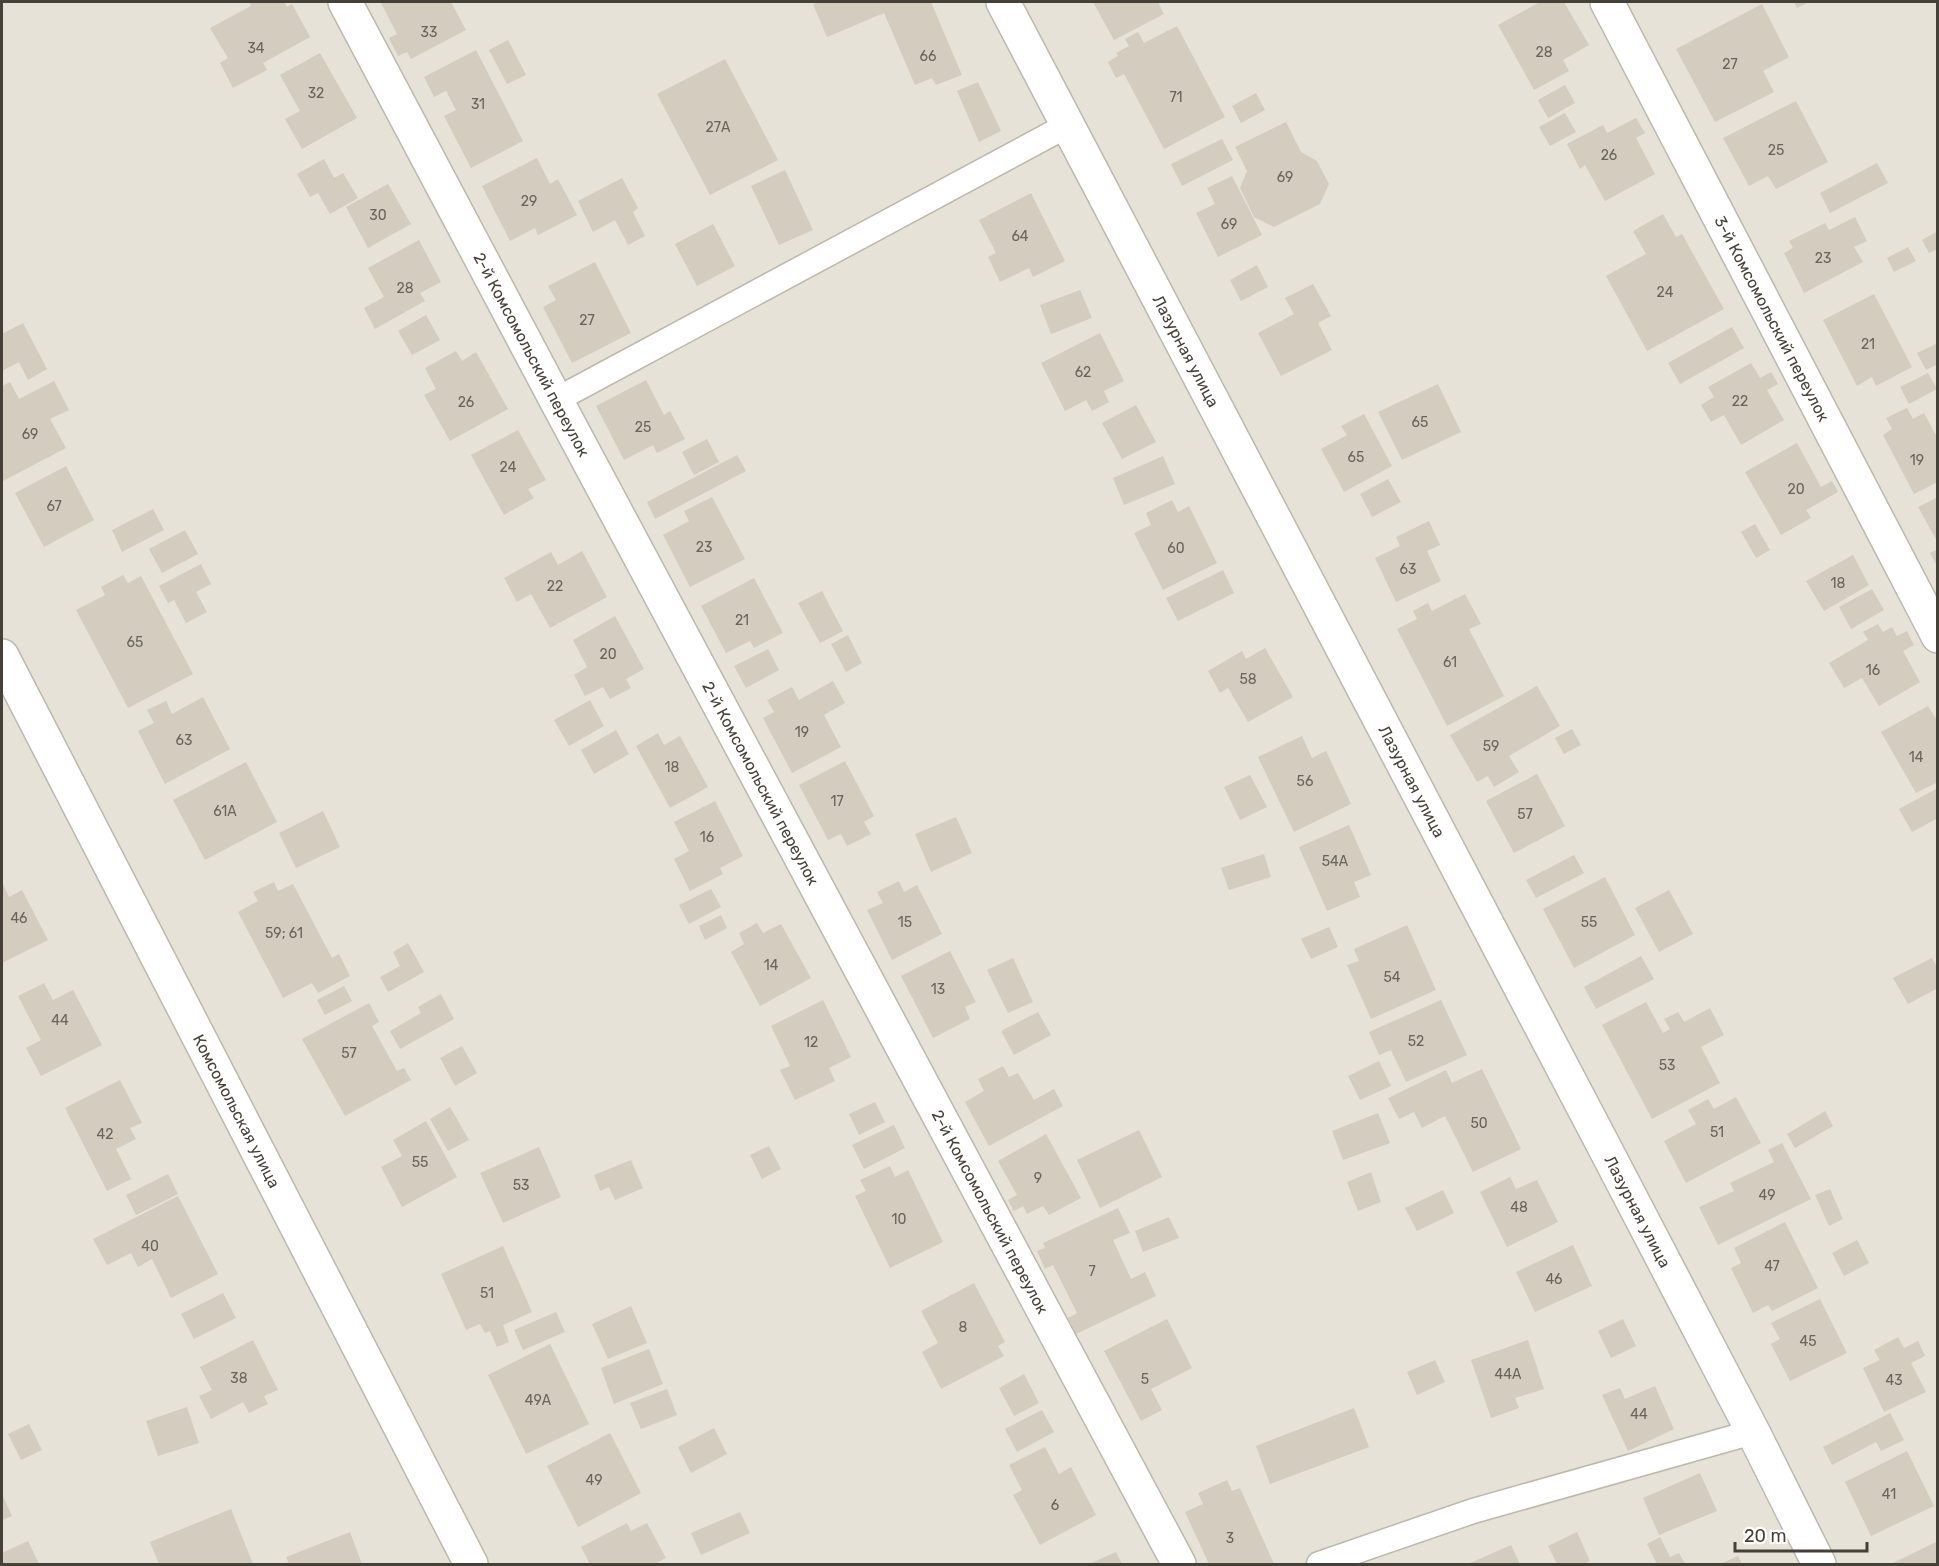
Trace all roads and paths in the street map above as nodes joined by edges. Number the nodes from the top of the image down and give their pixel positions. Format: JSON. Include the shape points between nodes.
{"nodes":[{"id":1,"x":345,"y":2,"type":"edge"},
{"id":2,"x":1003,"y":2,"type":"edge"},
{"id":3,"x":1607,"y":2,"type":"edge"},
{"id":4,"x":1068,"y":124,"type":"junction"},
{"id":5,"x":556,"y":400,"type":"junction"},
{"id":6,"x":1938,"y":636,"type":"edge"},
{"id":7,"x":2,"y":656,"type":"edge"},
{"id":8,"x":1753,"y":1432,"type":"junction"},
{"id":9,"x":471,"y":1564,"type":"edge"},
{"id":10,"x":1179,"y":1564,"type":"edge"},
{"id":11,"x":1318,"y":1564,"type":"edge"},
{"id":12,"x":1819,"y":1564,"type":"edge"}],
"edges":[{"from":1,"to":5,"type":"street","name":"2-й Комсомольский переулок"},
{"from":2,"to":4,"type":"street","name":"Лазурная улица"},
{"from":3,"to":6,"type":"street","name":"3-й Комсомольский переулок"},
{"from":4,"to":5,"type":"lane"},
{"from":4,"to":8,"type":"street","name":"Лазурная улица"},
{"from":5,"to":10,"type":"street","name":"2-й Комсомольский переулок"},
{"from":7,"to":9,"type":"street","name":"Комсомольская улица"},
{"from":8,"to":11,"type":"lane","via":[[1473,1511]]},
{"from":8,"to":12,"type":"street","name":"Лазурная улица"}]}
